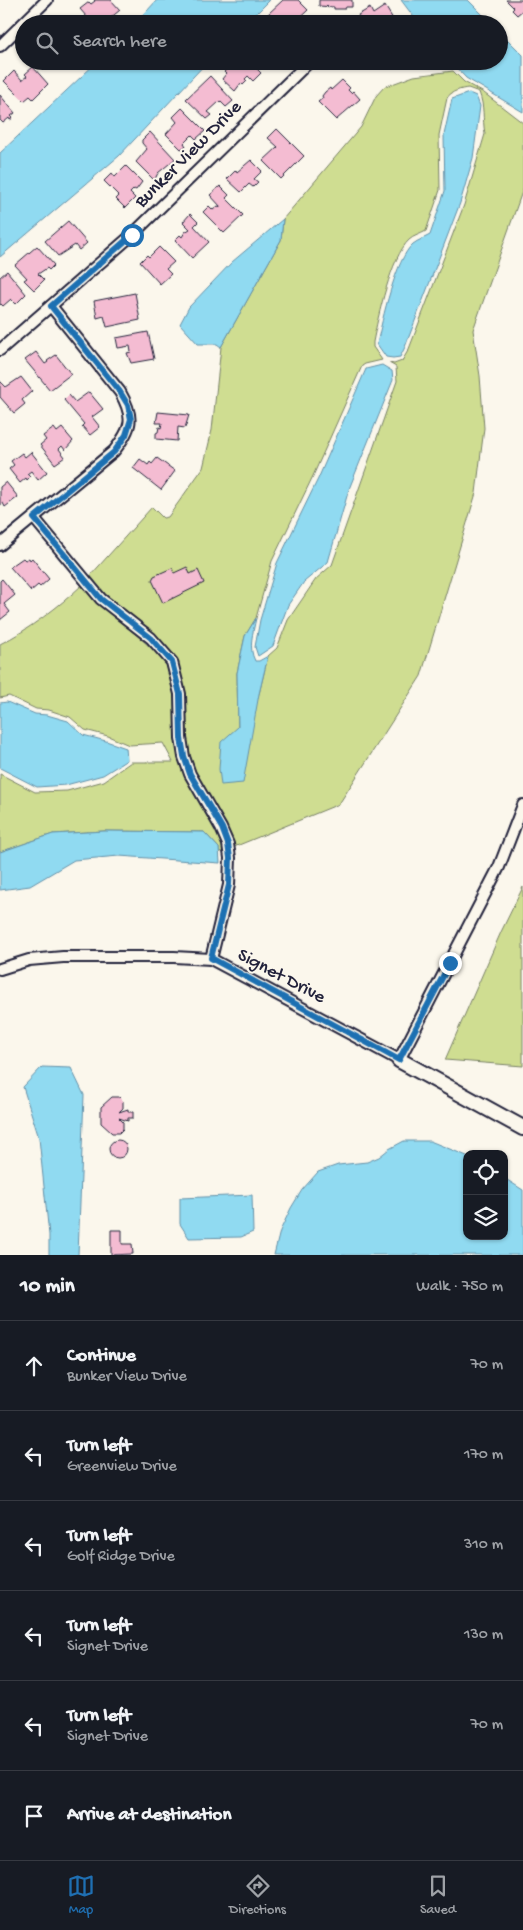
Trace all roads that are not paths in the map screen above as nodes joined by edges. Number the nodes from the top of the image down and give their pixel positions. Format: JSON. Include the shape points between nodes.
{"nodes":[{"id":1,"x":47,"y":0,"type":"edge"},
{"id":2,"x":32,"y":15,"type":"edge"},
{"id":3,"x":15,"y":31,"type":"edge"},
{"id":4,"x":0,"y":46,"type":"edge"},
{"id":5,"x":301,"y":70,"type":"edge"},
{"id":6,"x":51,"y":306,"type":"junction"},
{"id":7,"x":0,"y":350,"type":"edge"},
{"id":8,"x":34,"y":518,"type":"junction"},
{"id":9,"x":0,"y":545,"type":"edge"},
{"id":10,"x":523,"y":805,"type":"edge"},
{"id":11,"x":211,"y":958,"type":"junction"},
{"id":12,"x":0,"y":969,"type":"edge"},
{"id":13,"x":399,"y":1060,"type":"junction"},
{"id":14,"x":523,"y":1128,"type":"edge"}],
"edges":[{"from":1,"to":2,"type":"street"},
{"from":3,"to":4,"type":"street"},
{"from":5,"to":6,"type":"street","name":"Bunker View Drive","via":[[132,235]]},
{"from":6,"to":7,"type":"street","name":"Bunker View Drive"},
{"from":6,"to":8,"type":"street","via":[[120,392],[128,405],[131,419],[126,435],[114,452]]},
{"from":8,"to":9,"type":"street"},
{"from":8,"to":11,"type":"street","via":[[101,599],[151,638],[172,662],[180,694],[184,756],[190,774],[222,828],[230,858],[229,885]]},
{"from":10,"to":13,"type":"street","via":[[500,867]]},
{"from":11,"to":12,"type":"street","name":"Signet Drive","via":[[63,957],[29,960]]},
{"from":11,"to":13,"type":"street","name":"Signet Drive"},
{"from":13,"to":14,"type":"street"}]}
